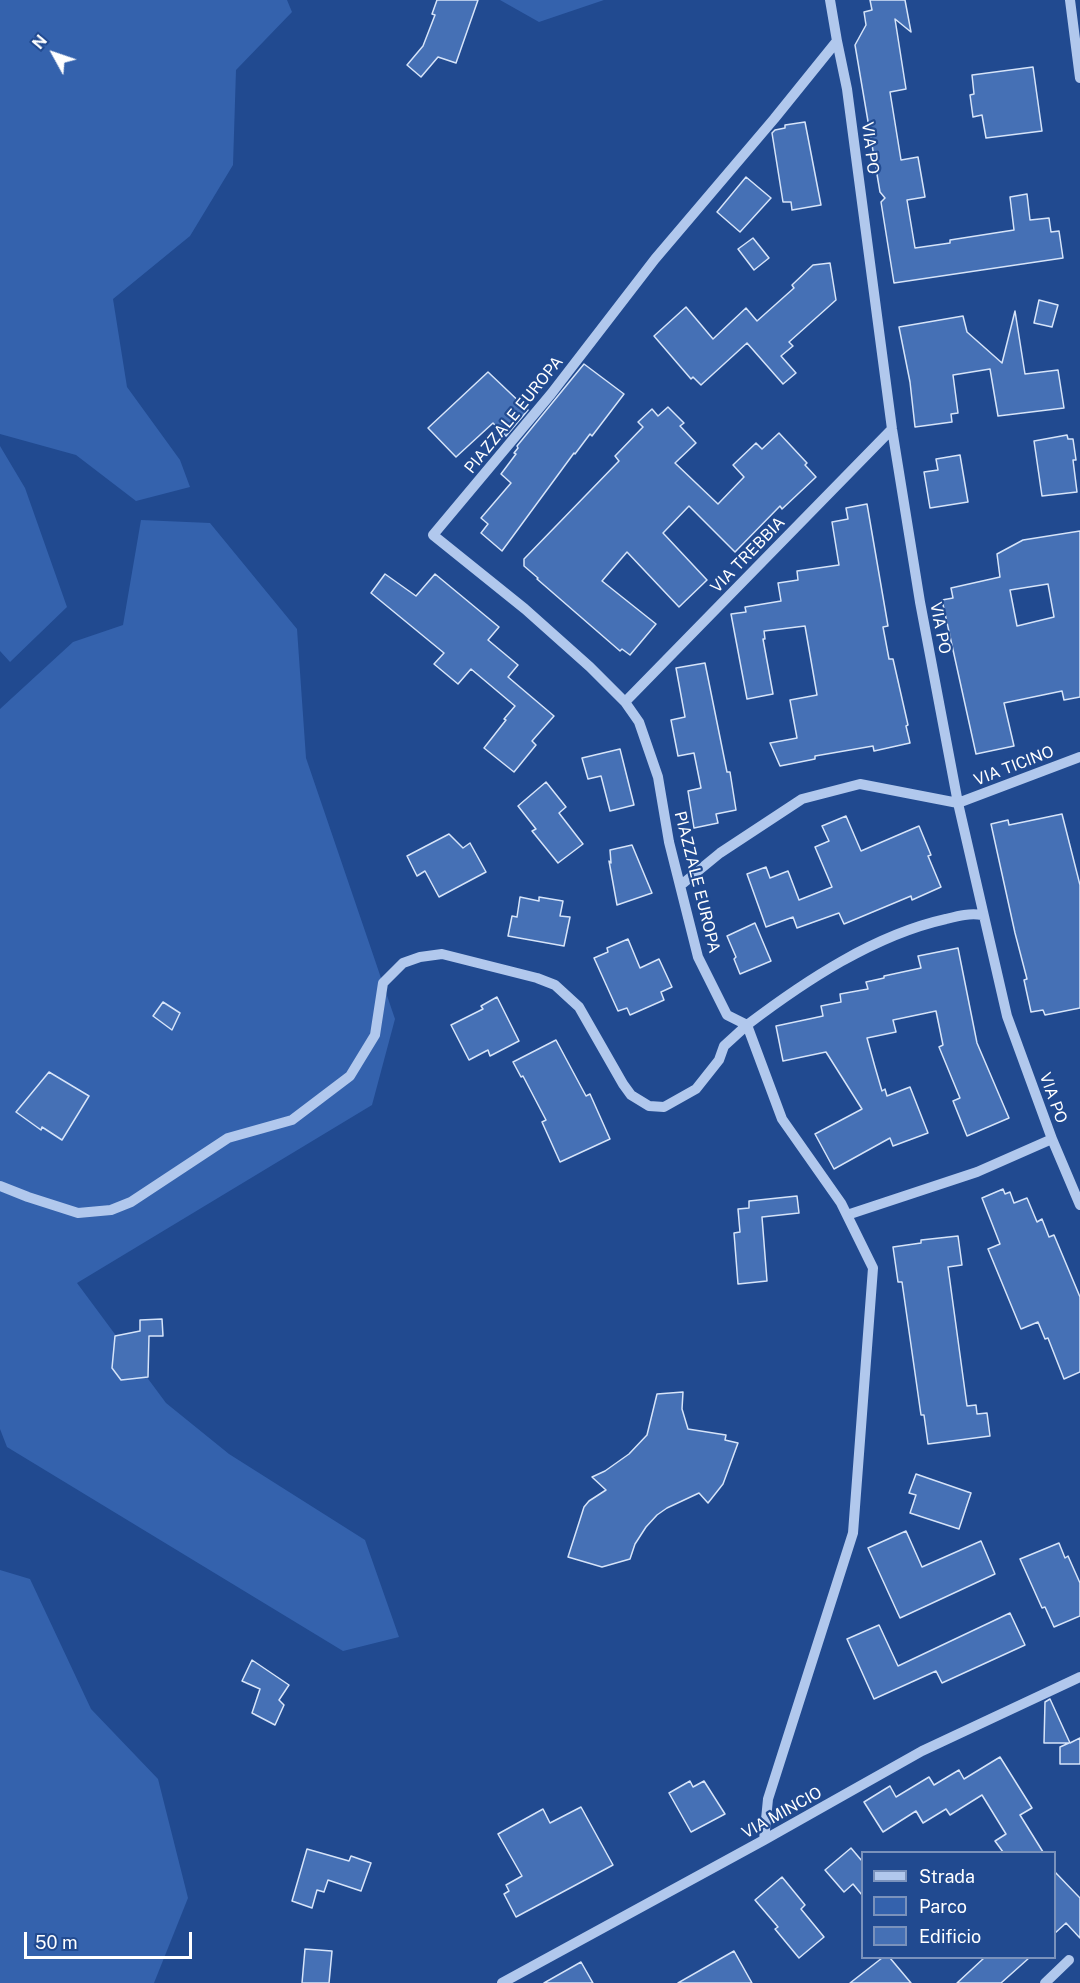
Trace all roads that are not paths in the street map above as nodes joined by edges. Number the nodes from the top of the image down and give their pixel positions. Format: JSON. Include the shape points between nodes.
{"nodes":[{"id":1,"x":830,"y":0,"type":"edge"},
{"id":2,"x":1070,"y":0,"type":"edge"},
{"id":3,"x":837,"y":41,"type":"junction"},
{"id":4,"x":1080,"y":78,"type":"edge"},
{"id":5,"x":892,"y":429,"type":"junction"},
{"id":6,"x":625,"y":702,"type":"junction"},
{"id":7,"x":1080,"y":757,"type":"edge"},
{"id":8,"x":958,"y":803,"type":"junction"},
{"id":9,"x":681,"y":885,"type":"junction"},
{"id":10,"x":982,"y":915,"type":"junction"},
{"id":11,"x":747,"y":1025,"type":"junction"},
{"id":12,"x":1052,"y":1138,"type":"junction"},
{"id":13,"x":0,"y":1186,"type":"edge"},
{"id":14,"x":1080,"y":1205,"type":"edge"},
{"id":15,"x":847,"y":1215,"type":"junction"},
{"id":16,"x":1080,"y":1677,"type":"edge"},
{"id":17,"x":764,"y":1840,"type":"junction"},
{"id":18,"x":1069,"y":1960,"type":"dead end"},
{"id":19,"x":502,"y":1983,"type":"edge"},
{"id":20,"x":1045,"y":1983,"type":"edge"}],
"edges":[{"from":1,"to":3,"type":"street"},
{"from":2,"to":4,"type":"street"},
{"from":3,"to":5,"type":"street","name":"VIA PO","via":[[847,89]]},
{"from":3,"to":6,"type":"street","name":"PIAZZALE EUROPA","via":[[433,535],[525,609]]},
{"from":5,"to":6,"type":"street","name":"VIA TREBBIA"},
{"from":5,"to":8,"type":"street","name":"VIA PO"},
{"from":6,"to":9,"type":"street","name":"PIAZZALE EUROPA","via":[[639,722],[658,777]]},
{"from":7,"to":8,"type":"street","name":"VIA TICINO"},
{"from":8,"to":9,"type":"street","via":[[860,784],[802,799],[720,853]]},
{"from":8,"to":10,"type":"street","name":"VIA PO"},
{"from":9,"to":11,"type":"street","name":"PIAZZALE EUROPA","via":[[698,957],[727,1016]]},
{"from":10,"to":11,"type":"street","via":[[971,913],[898,932],[809,981]]},
{"from":10,"to":12,"type":"street","name":"VIA PO","via":[[1006,1016]]},
{"from":11,"to":13,"type":"street","via":[[724,1046],[719,1060],[696,1089],[664,1107],[649,1106],[631,1095],[579,1006],[555,985],[442,954],[420,957],[403,963],[383,984],[375,1035],[350,1076],[292,1120],[228,1138],[131,1202],[111,1210],[78,1213]]},
{"from":11,"to":15,"type":"street","via":[[782,1119]]},
{"from":12,"to":14,"type":"street","name":"VIA PO"},
{"from":12,"to":15,"type":"street","via":[[977,1172]]},
{"from":15,"to":17,"type":"street","via":[[873,1268],[853,1533],[768,1799]]},
{"from":16,"to":17,"type":"street","name":"VIA MINCIO","via":[[922,1751]]},
{"from":17,"to":19,"type":"street","name":"VIA MINCIO"},
{"from":18,"to":20,"type":"street"}]}
